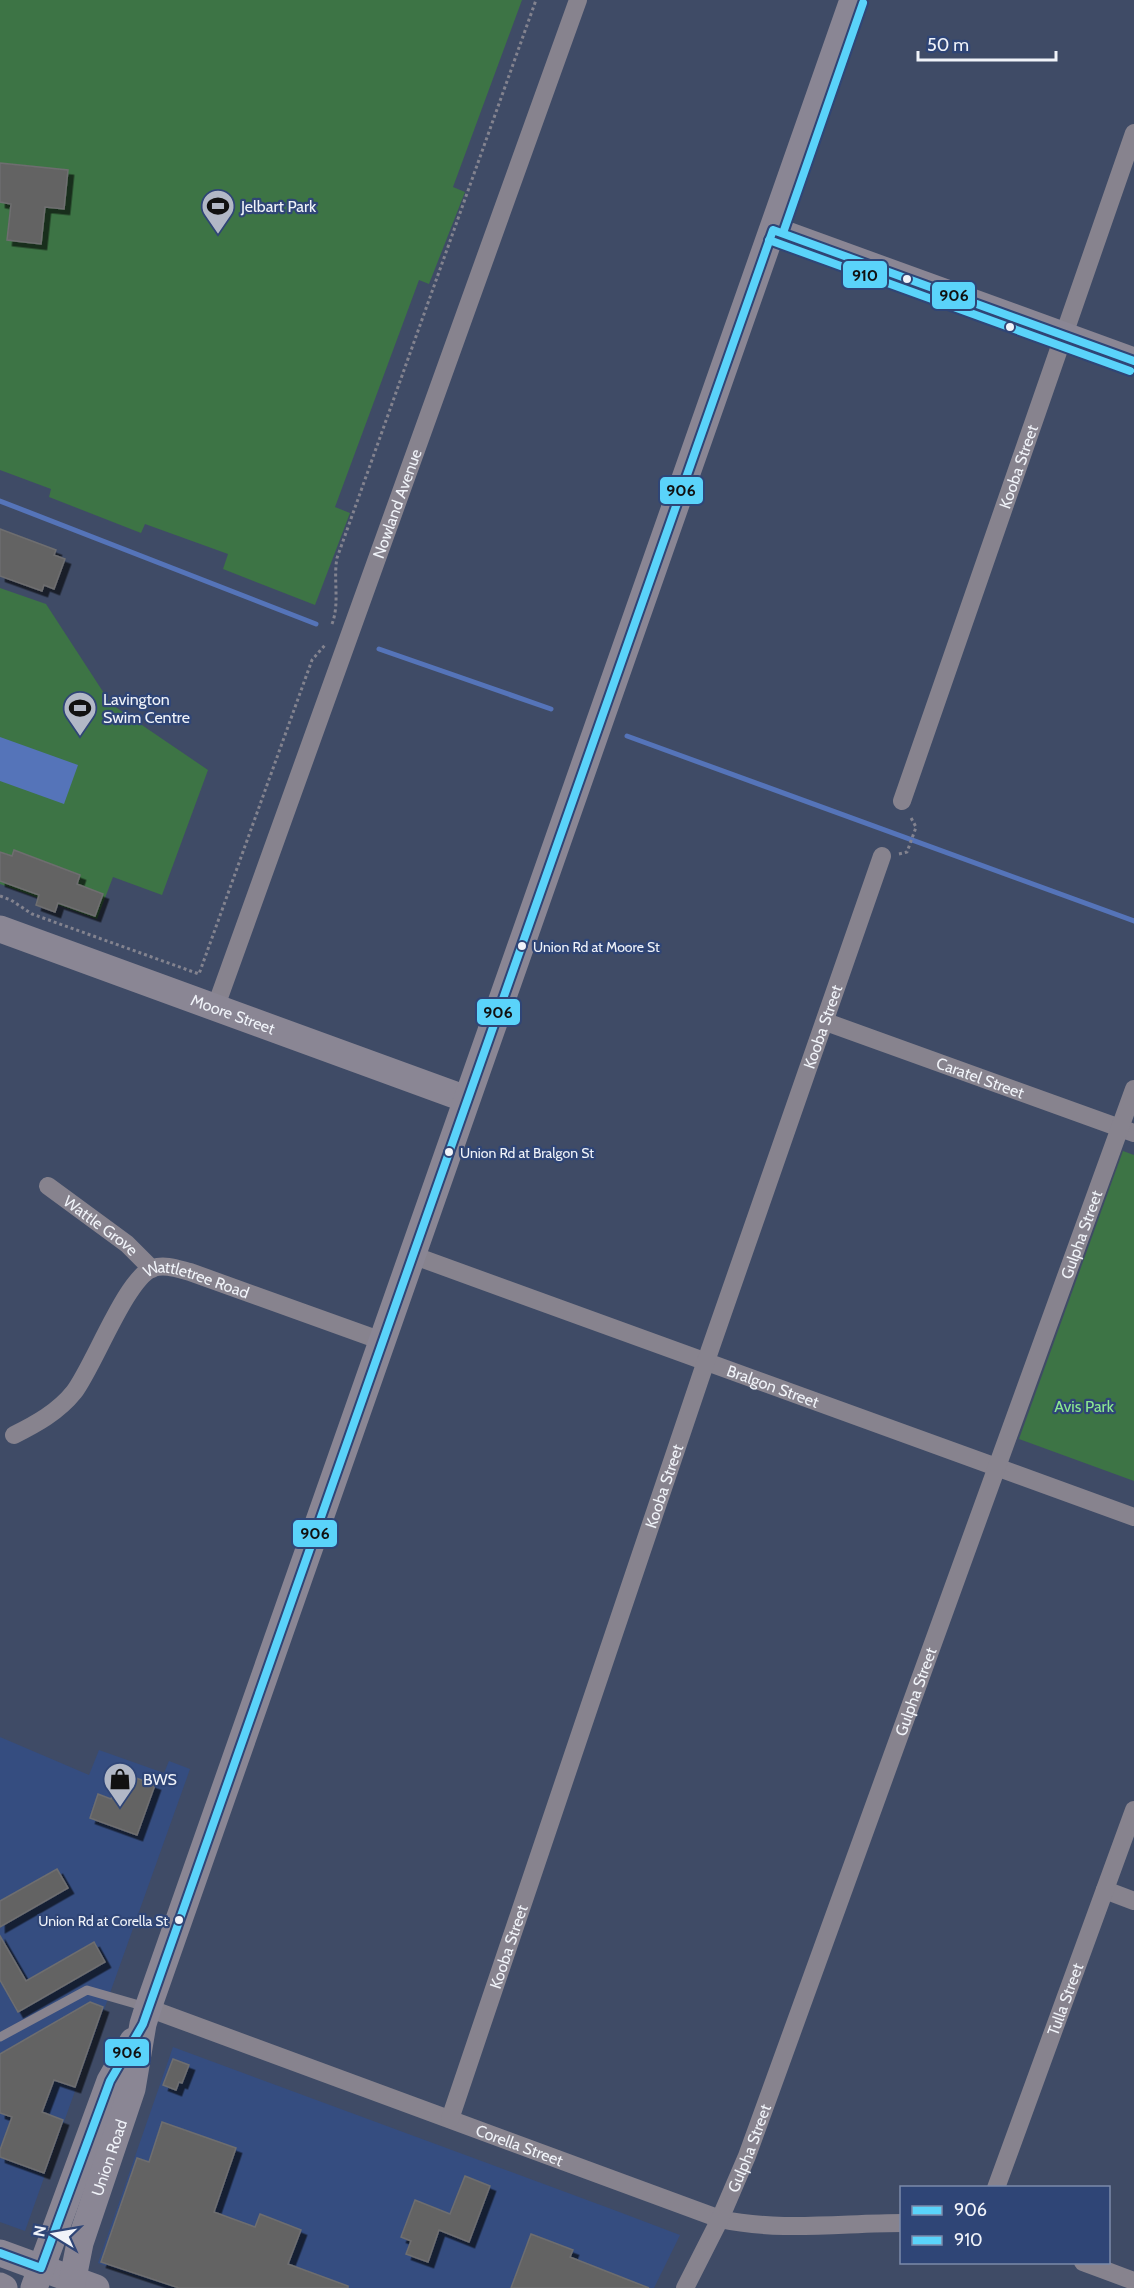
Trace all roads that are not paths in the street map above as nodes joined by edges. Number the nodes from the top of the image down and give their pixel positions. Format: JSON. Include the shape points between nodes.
{"nodes":[{"id":1,"x":578,"y":0,"type":"edge"},
{"id":2,"x":853,"y":0,"type":"edge"},
{"id":3,"x":1134,"y":133,"type":"edge"},
{"id":4,"x":773,"y":230,"type":"junction"},
{"id":5,"x":1063,"y":335,"type":"junction"},
{"id":6,"x":1134,"y":361,"type":"edge"},
{"id":7,"x":902,"y":801,"type":"dead end"},
{"id":8,"x":882,"y":856,"type":"dead end"},
{"id":9,"x":0,"y":929,"type":"edge"},
{"id":10,"x":216,"y":1006,"type":"junction"},
{"id":11,"x":826,"y":1022,"type":"junction"},
{"id":12,"x":1134,"y":1089,"type":"edge"},
{"id":13,"x":466,"y":1098,"type":"junction"},
{"id":14,"x":1127,"y":1131,"type":"edge"},
{"id":15,"x":48,"y":1186,"type":"dead end"},
{"id":16,"x":412,"y":1255,"type":"junction"},
{"id":17,"x":152,"y":1269,"type":"junction"},
{"id":18,"x":382,"y":1341,"type":"junction"},
{"id":19,"x":706,"y":1361,"type":"junction"},
{"id":20,"x":14,"y":1436,"type":"dead end"},
{"id":21,"x":997,"y":1466,"type":"junction"},
{"id":22,"x":1134,"y":1517,"type":"edge"},
{"id":23,"x":1134,"y":1810,"type":"edge"},
{"id":24,"x":1104,"y":1890,"type":"junction"},
{"id":25,"x":1134,"y":1901,"type":"edge"},
{"id":26,"x":146,"y":2016,"type":"junction"},
{"id":27,"x":0,"y":2037,"type":"edge"},
{"id":28,"x":450,"y":2119,"type":"junction"},
{"id":29,"x":996,"y":2186,"type":"edge"},
{"id":30,"x":720,"y":2219,"type":"junction"},
{"id":31,"x":900,"y":2223,"type":"edge"},
{"id":32,"x":0,"y":2253,"type":"edge"},
{"id":33,"x":1088,"y":2264,"type":"edge"},
{"id":34,"x":37,"y":2278,"type":"edge"},
{"id":35,"x":1134,"y":2281,"type":"edge"},
{"id":36,"x":80,"y":2285,"type":"edge"},
{"id":37,"x":685,"y":2288,"type":"edge"}],
"edges":[{"from":1,"to":10,"type":"street","name":"Nowland Avenue"},
{"from":2,"to":4,"type":"main road","name":"Union Road"},
{"from":3,"to":5,"type":"street","name":"Kooba Street"},
{"from":4,"to":5,"type":"main road"},
{"from":4,"to":13,"type":"main road","name":"Union Road"},
{"from":5,"to":6,"type":"main road"},
{"from":5,"to":7,"type":"street","name":"Kooba Street"},
{"from":8,"to":11,"type":"street","name":"Kooba Street"},
{"from":9,"to":10,"type":"main road","name":"Moore Street"},
{"from":10,"to":13,"type":"main road","name":"Moore Street"},
{"from":11,"to":14,"type":"street","name":"Caratel Street"},
{"from":11,"to":19,"type":"street","name":"Kooba Street"},
{"from":12,"to":14,"type":"street","name":"Gulpha Street"},
{"from":13,"to":16,"type":"main road","name":"Union Road"},
{"from":14,"to":21,"type":"street","name":"Gulpha Street"},
{"from":15,"to":17,"type":"street","name":"Wattle Grove","via":[[127,1244]]},
{"from":16,"to":18,"type":"main road","name":"Union Road"},
{"from":16,"to":19,"type":"street","name":"Bralgon Street"},
{"from":17,"to":18,"type":"street","name":"Wattletree Road","via":[[172,1267],[190,1272]]},
{"from":17,"to":20,"type":"street","name":"Wattletree Road","via":[[130,1292],[74,1392],[57,1409]]},
{"from":18,"to":26,"type":"main road","name":"Union Road"},
{"from":19,"to":21,"type":"street","name":"Bralgon Street"},
{"from":19,"to":28,"type":"street","name":"Kooba Street"},
{"from":21,"to":22,"type":"street","name":"Bralgon Street"},
{"from":21,"to":30,"type":"street","name":"Gulpha Street","via":[[747,2156]]},
{"from":23,"to":24,"type":"street","name":"Tulla Street"},
{"from":24,"to":25,"type":"street"},
{"from":24,"to":29,"type":"street","name":"Tulla Street"},
{"from":26,"to":27,"type":"lane","via":[[87,1990]]},
{"from":26,"to":28,"type":"street","name":"Corella Street"},
{"from":26,"to":34,"type":"main road","name":"Union Road","via":[[110,2081]]},
{"from":26,"to":36,"type":"main road","name":"Union Road","via":[[132,2089],[80,2243]]},
{"from":28,"to":30,"type":"street","name":"Corella Street"},
{"from":30,"to":31,"type":"street","name":"Corella Street","via":[[774,2226]]},
{"from":30,"to":37,"type":"street","name":"Gulpha Street"},
{"from":32,"to":34,"type":"main road"},
{"from":33,"to":35,"type":"street"},
{"from":34,"to":36,"type":"main road"}]}
